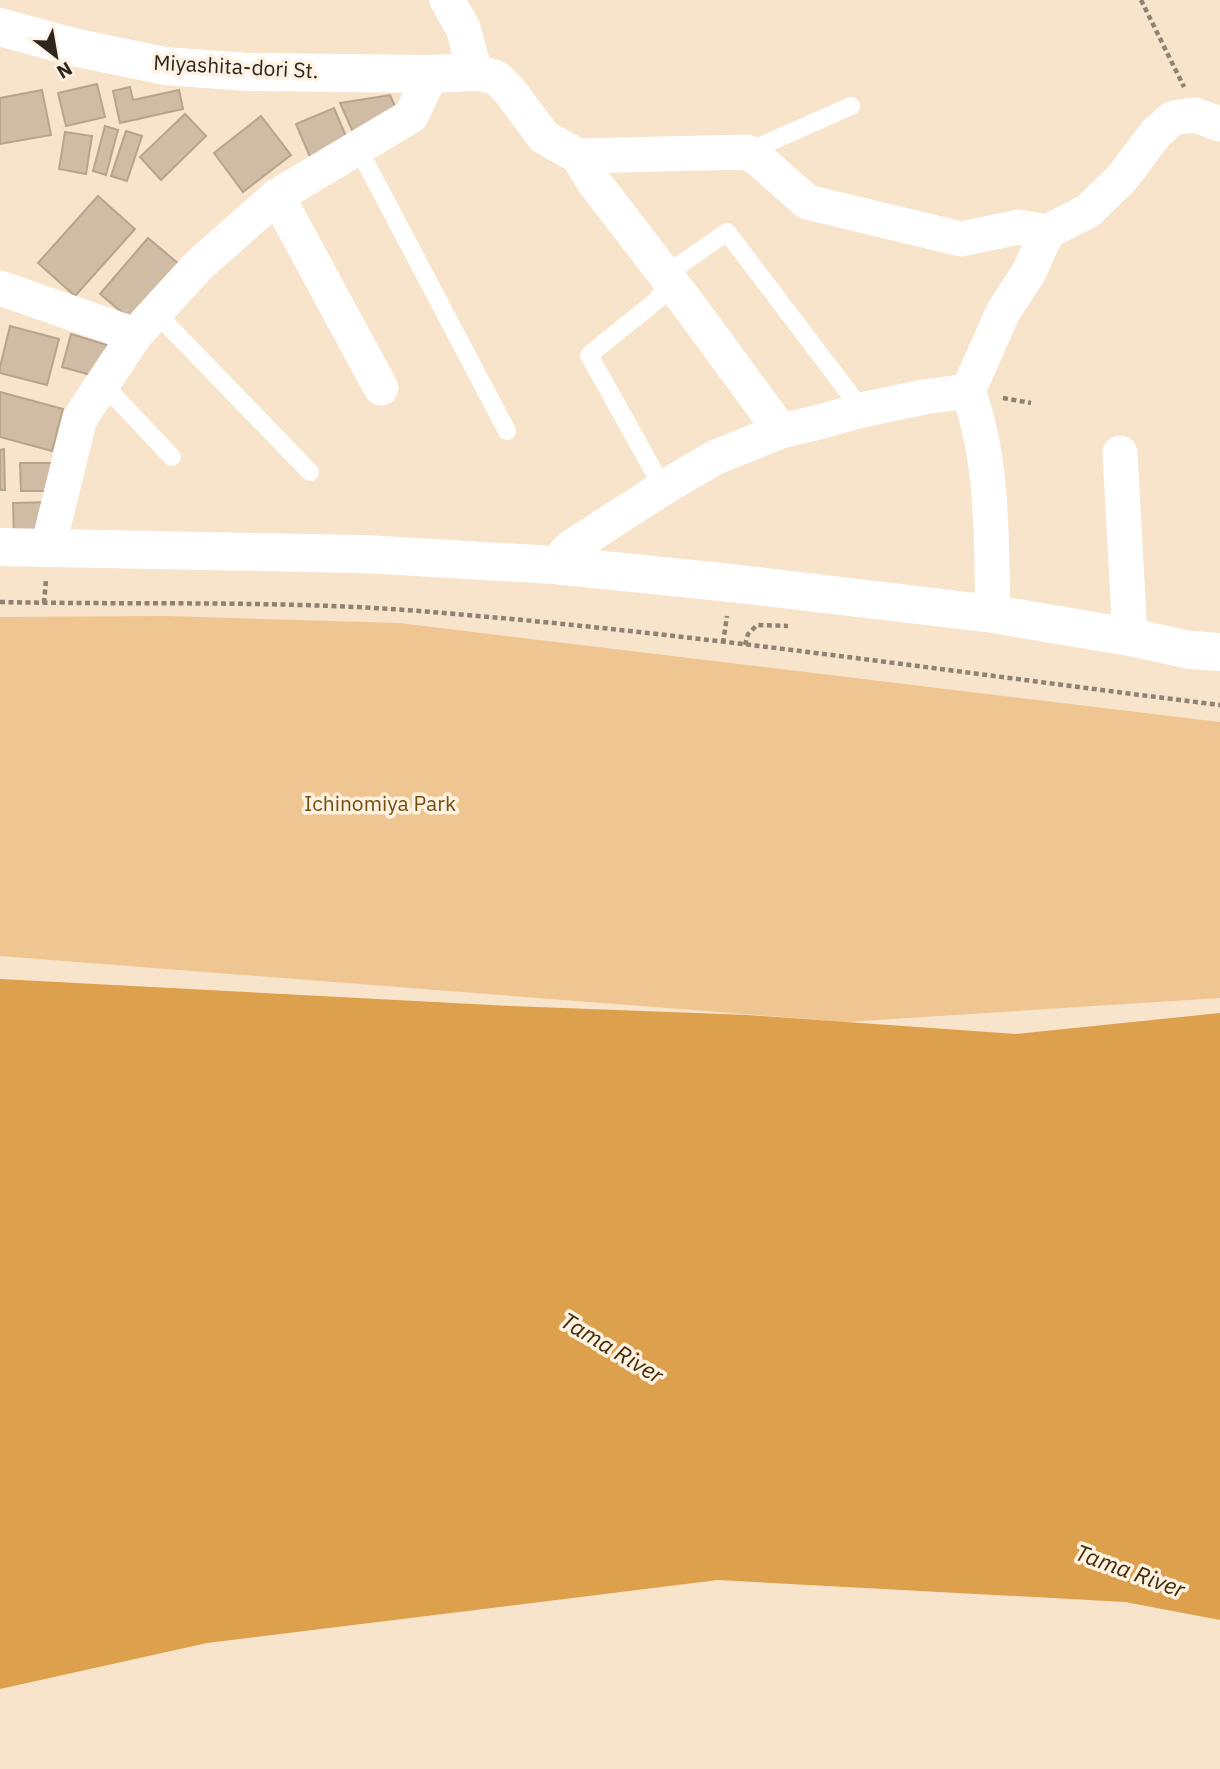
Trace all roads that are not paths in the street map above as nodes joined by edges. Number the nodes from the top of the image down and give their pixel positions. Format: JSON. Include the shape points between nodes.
{"nodes":[{"id":1,"x":448,"y":1,"type":"edge"},
{"id":2,"x":0,"y":27,"type":"edge"},
{"id":3,"x":475,"y":72,"type":"junction"},
{"id":4,"x":431,"y":74,"type":"junction"},
{"id":5,"x":851,"y":106,"type":"dead end"},
{"id":6,"x":1220,"y":124,"type":"edge"},
{"id":7,"x":358,"y":148,"type":"junction"},
{"id":8,"x":747,"y":152,"type":"junction"},
{"id":9,"x":578,"y":156,"type":"junction"},
{"id":10,"x":277,"y":196,"type":"junction"},
{"id":11,"x":1047,"y":232,"type":"junction"},
{"id":12,"x":669,"y":280,"type":"junction"},
{"id":13,"x":0,"y":288,"type":"edge"},
{"id":14,"x":145,"y":324,"type":"junction"},
{"id":15,"x":103,"y":384,"type":"junction"},
{"id":16,"x":381,"y":388,"type":"dead end"},
{"id":17,"x":968,"y":391,"type":"junction"},
{"id":18,"x":862,"y":410,"type":"junction"},
{"id":19,"x":507,"y":430,"type":"dead end"},
{"id":20,"x":781,"y":431,"type":"junction"},
{"id":21,"x":1119,"y":453,"type":"dead end"},
{"id":22,"x":172,"y":457,"type":"dead end"},
{"id":23,"x":310,"y":472,"type":"dead end"},
{"id":24,"x":663,"y":488,"type":"junction"},
{"id":25,"x":0,"y":547,"type":"edge"},
{"id":26,"x":48,"y":547,"type":"junction"},
{"id":27,"x":555,"y":565,"type":"junction"},
{"id":28,"x":993,"y":614,"type":"junction"},
{"id":29,"x":1130,"y":637,"type":"junction"},
{"id":30,"x":1220,"y":652,"type":"edge"}],
"edges":[{"from":1,"to":3,"type":"street","via":[[463,28]]},
{"from":2,"to":4,"type":"street","name":"Miyashita-dori St.","via":[[165,66],[247,72]]},
{"from":3,"to":4,"type":"street","name":"Miyashita-dori St."},
{"from":3,"to":9,"type":"street","via":[[497,78],[544,137]]},
{"from":4,"to":7,"type":"street","via":[[411,116]]},
{"from":5,"to":8,"type":"lane"},
{"from":6,"to":11,"type":"street","via":[[1195,115],[1173,118],[1088,211]]},
{"from":7,"to":10,"type":"street"},
{"from":7,"to":19,"type":"lane"},
{"from":8,"to":9,"type":"street"},
{"from":8,"to":11,"type":"street","via":[[807,202],[961,239],[1018,227]]},
{"from":9,"to":12,"type":"street"},
{"from":10,"to":14,"type":"street","via":[[199,265]]},
{"from":10,"to":16,"type":"street"},
{"from":11,"to":17,"type":"street","via":[[1029,272],[1003,312]]},
{"from":12,"to":18,"type":"lane","via":[[681,264],[727,232]]},
{"from":12,"to":20,"type":"street"},
{"from":12,"to":24,"type":"lane","via":[[657,300],[589,355]]},
{"from":13,"to":14,"type":"street"},
{"from":14,"to":15,"type":"street"},
{"from":14,"to":23,"type":"lane"},
{"from":15,"to":22,"type":"lane"},
{"from":15,"to":26,"type":"street","via":[[80,418]]},
{"from":17,"to":18,"type":"street"},
{"from":17,"to":28,"type":"street","via":[[990,494]]},
{"from":18,"to":20,"type":"street"},
{"from":20,"to":24,"type":"street","via":[[716,457]]},
{"from":21,"to":29,"type":"street"},
{"from":24,"to":27,"type":"street","via":[[570,548]]},
{"from":25,"to":26,"type":"street"},
{"from":26,"to":27,"type":"street","via":[[365,554]]},
{"from":27,"to":28,"type":"street"},
{"from":28,"to":29,"type":"street"},
{"from":29,"to":30,"type":"street"}]}
